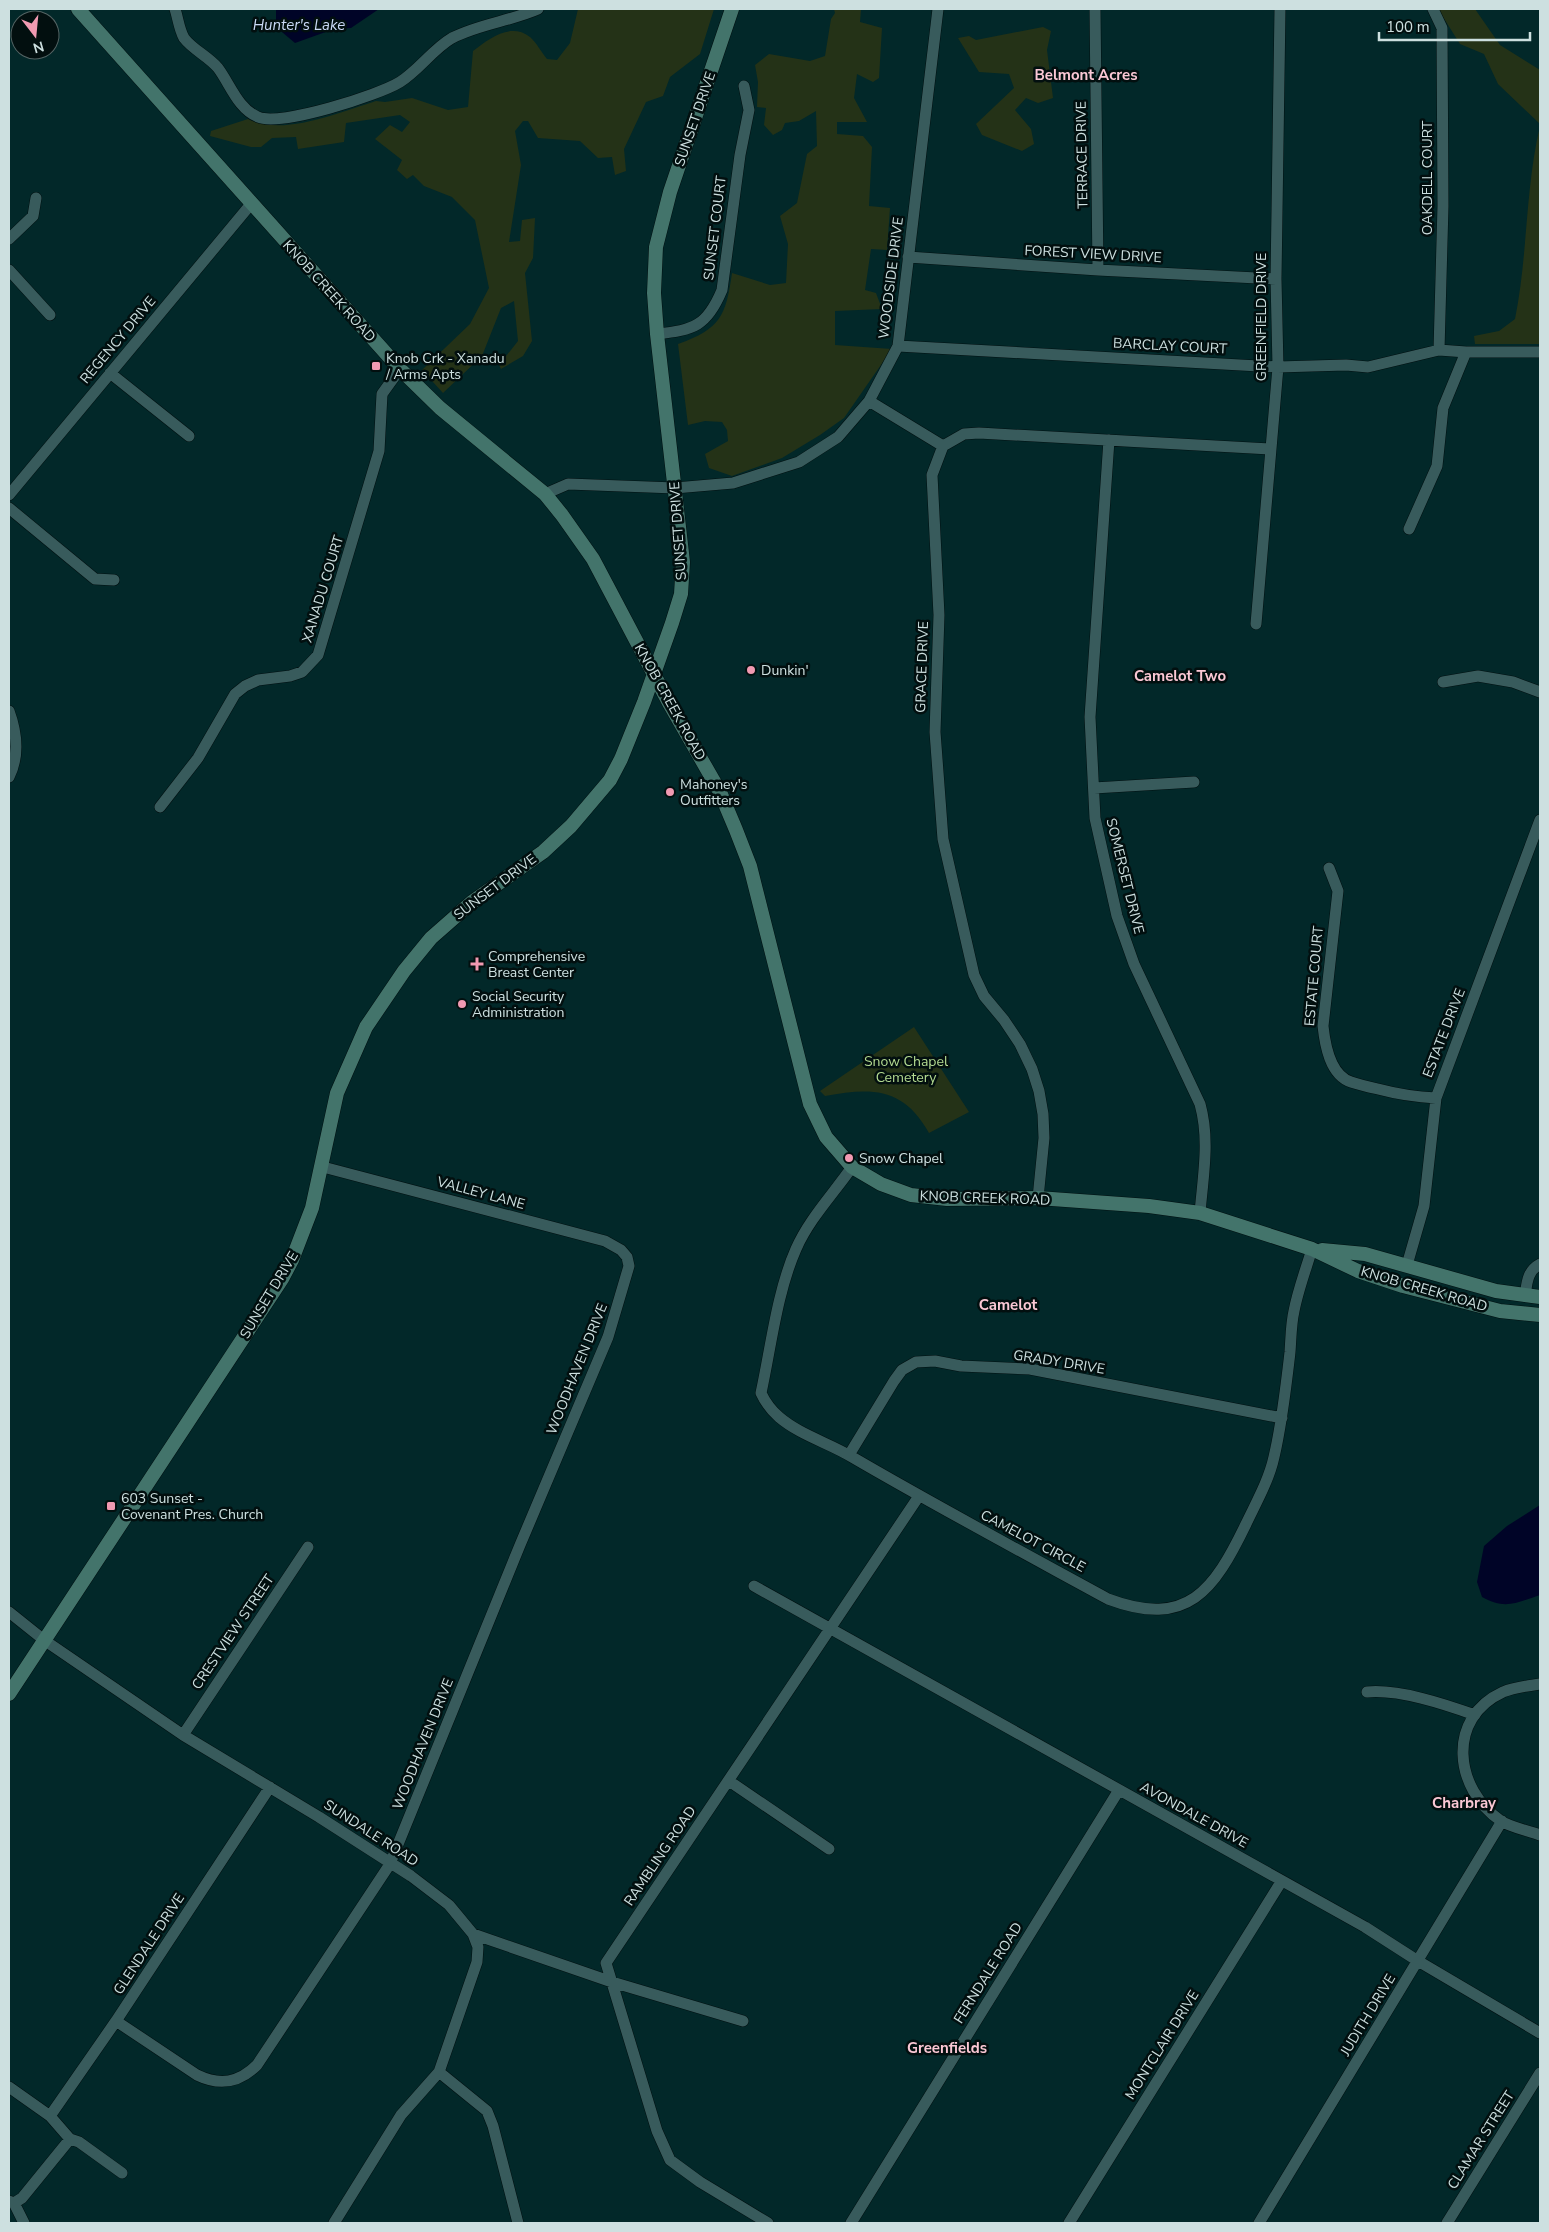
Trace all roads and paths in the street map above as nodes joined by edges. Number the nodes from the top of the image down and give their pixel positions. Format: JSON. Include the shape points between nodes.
{"nodes":[{"id":1,"x":78,"y":9,"type":"edge"},
{"id":2,"x":176,"y":9,"type":"edge"},
{"id":3,"x":538,"y":9,"type":"edge"},
{"id":4,"x":732,"y":9,"type":"edge"},
{"id":5,"x":938,"y":9,"type":"edge"},
{"id":6,"x":1095,"y":9,"type":"edge"},
{"id":7,"x":1280,"y":9,"type":"edge"},
{"id":8,"x":1433,"y":9,"type":"edge"},
{"id":9,"x":744,"y":86,"type":"dead end"},
{"id":10,"x":36,"y":198,"type":"dead end"},
{"id":11,"x":251,"y":204,"type":"junction"},
{"id":12,"x":9,"y":239,"type":"edge"},
{"id":13,"x":908,"y":257,"type":"junction"},
{"id":14,"x":9,"y":270,"type":"edge"},
{"id":15,"x":1098,"y":270,"type":"junction"},
{"id":16,"x":1276,"y":279,"type":"junction"},
{"id":17,"x":50,"y":315,"type":"dead end"},
{"id":18,"x":657,"y":334,"type":"junction"},
{"id":19,"x":898,"y":346,"type":"junction"},
{"id":20,"x":1439,"y":350,"type":"junction"},
{"id":21,"x":1466,"y":352,"type":"junction"},
{"id":22,"x":1540,"y":352,"type":"edge"},
{"id":23,"x":1278,"y":368,"type":"junction"},
{"id":24,"x":400,"y":369,"type":"junction"},
{"id":25,"x":110,"y":373,"type":"junction"},
{"id":26,"x":869,"y":401,"type":"junction"},
{"id":27,"x":189,"y":436,"type":"dead end"},
{"id":28,"x":1109,"y":440,"type":"junction"},
{"id":29,"x":943,"y":446,"type":"junction"},
{"id":30,"x":1270,"y":449,"type":"junction"},
{"id":31,"x":675,"y":488,"type":"junction"},
{"id":32,"x":545,"y":494,"type":"junction"},
{"id":33,"x":9,"y":495,"type":"edge"},
{"id":34,"x":9,"y":508,"type":"edge"},
{"id":35,"x":1409,"y":529,"type":"dead end"},
{"id":36,"x":114,"y":580,"type":"dead end"},
{"id":37,"x":1256,"y":624,"type":"dead end"},
{"id":38,"x":654,"y":676,"type":"junction"},
{"id":39,"x":1443,"y":682,"type":"dead end"},
{"id":40,"x":1540,"y":692,"type":"edge"},
{"id":41,"x":9,"y":711,"type":"edge"},
{"id":42,"x":9,"y":777,"type":"edge"},
{"id":43,"x":1194,"y":782,"type":"dead end"},
{"id":44,"x":1094,"y":788,"type":"junction"},
{"id":45,"x":160,"y":807,"type":"dead end"},
{"id":46,"x":1540,"y":820,"type":"edge"},
{"id":47,"x":1330,"y":868,"type":"dead end"},
{"id":48,"x":1436,"y":1098,"type":"junction"},
{"id":49,"x":323,"y":1167,"type":"junction"},
{"id":50,"x":852,"y":1168,"type":"junction"},
{"id":51,"x":1038,"y":1198,"type":"junction"},
{"id":52,"x":1200,"y":1213,"type":"junction"},
{"id":53,"x":1312,"y":1249,"type":"junction"},
{"id":54,"x":627,"y":1257,"type":"joint"},
{"id":55,"x":1540,"y":1264,"type":"edge"},
{"id":56,"x":1408,"y":1265,"type":"junction"},
{"id":57,"x":1358,"y":1272,"type":"junction"},
{"id":58,"x":1430,"y":1293,"type":"junction"},
{"id":59,"x":1525,"y":1296,"type":"junction"},
{"id":60,"x":1540,"y":1297,"type":"edge"},
{"id":61,"x":1524,"y":1314,"type":"junction"},
{"id":62,"x":1540,"y":1315,"type":"edge"},
{"id":63,"x":1282,"y":1418,"type":"junction"},
{"id":64,"x":850,"y":1455,"type":"junction"},
{"id":65,"x":919,"y":1496,"type":"junction"},
{"id":66,"x":308,"y":1547,"type":"dead end"},
{"id":67,"x":754,"y":1586,"type":"dead end"},
{"id":68,"x":9,"y":1612,"type":"edge"},
{"id":69,"x":830,"y":1629,"type":"junction"},
{"id":70,"x":44,"y":1640,"type":"junction"},
{"id":71,"x":1540,"y":1684,"type":"edge"},
{"id":72,"x":1367,"y":1692,"type":"dead end"},
{"id":73,"x":9,"y":1694,"type":"edge"},
{"id":74,"x":1475,"y":1715,"type":"junction"},
{"id":75,"x":183,"y":1735,"type":"junction"},
{"id":76,"x":729,"y":1781,"type":"junction"},
{"id":77,"x":270,"y":1787,"type":"junction"},
{"id":78,"x":1119,"y":1790,"type":"junction"},
{"id":79,"x":1502,"y":1821,"type":"junction"},
{"id":80,"x":1540,"y":1835,"type":"edge"},
{"id":81,"x":829,"y":1849,"type":"dead end"},
{"id":82,"x":390,"y":1864,"type":"junction"},
{"id":83,"x":1281,"y":1882,"type":"junction"},
{"id":84,"x":473,"y":1934,"type":"junction"},
{"id":85,"x":1418,"y":1961,"type":"junction"},
{"id":86,"x":612,"y":1982,"type":"junction"},
{"id":87,"x":743,"y":2020,"type":"dead end"},
{"id":88,"x":116,"y":2021,"type":"junction"},
{"id":89,"x":1540,"y":2033,"type":"edge"},
{"id":90,"x":439,"y":2072,"type":"junction"},
{"id":91,"x":1540,"y":2073,"type":"edge"},
{"id":92,"x":9,"y":2087,"type":"edge"},
{"id":93,"x":50,"y":2116,"type":"junction"},
{"id":94,"x":70,"y":2139,"type":"junction"},
{"id":95,"x":122,"y":2173,"type":"dead end"},
{"id":96,"x":11,"y":2202,"type":"edge"},
{"id":97,"x":24,"y":2223,"type":"edge"},
{"id":98,"x":334,"y":2223,"type":"edge"},
{"id":99,"x":518,"y":2223,"type":"edge"},
{"id":100,"x":768,"y":2223,"type":"edge"},
{"id":101,"x":851,"y":2223,"type":"edge"},
{"id":102,"x":1069,"y":2223,"type":"edge"},
{"id":103,"x":1259,"y":2223,"type":"edge"},
{"id":104,"x":1447,"y":2223,"type":"edge"}],
"edges":[{"from":1,"to":11,"type":"main road","name":"KNOB CREEK ROAD"},
{"from":2,"to":3,"type":"street","via":[[183,36],[191,46],[214,63],[240,103],[259,118],[270,119],[306,114],[386,90],[412,74],[451,39]]},
{"from":4,"to":18,"type":"main road","name":"SUNSET DRIVE","via":[[670,192],[656,247],[654,293]]},
{"from":5,"to":13,"type":"street","name":"WOODSIDE DRIVE"},
{"from":6,"to":15,"type":"street","name":"TERRACE DRIVE"},
{"from":7,"to":16,"type":"street","name":"GREENFIELD DRIVE"},
{"from":8,"to":20,"type":"street","name":"OAKDELL COURT","via":[[1442,28],[1444,206]]},
{"from":9,"to":18,"type":"street","name":"SUNSET COURT","via":[[749,110],[722,290],[715,306],[694,327]]},
{"from":10,"to":12,"type":"street","via":[[33,216]]},
{"from":11,"to":24,"type":"main road","name":"KNOB CREEK ROAD"},
{"from":11,"to":25,"type":"street","name":"REGENCY DRIVE"},
{"from":13,"to":15,"type":"street","name":"FOREST VIEW DRIVE"},
{"from":13,"to":19,"type":"street","name":"WOODSIDE DRIVE"},
{"from":14,"to":17,"type":"street"},
{"from":15,"to":16,"type":"street","name":"FOREST VIEW DRIVE"},
{"from":16,"to":23,"type":"street","name":"GREENFIELD DRIVE"},
{"from":18,"to":31,"type":"main road","name":"SUNSET DRIVE"},
{"from":19,"to":23,"type":"street","name":"BARCLAY COURT"},
{"from":19,"to":26,"type":"street","name":"WOODSIDE DRIVE"},
{"from":20,"to":21,"type":"street"},
{"from":20,"to":23,"type":"street","name":"BARCLAY COURT","via":[[1368,367]]},
{"from":21,"to":22,"type":"street"},
{"from":21,"to":35,"type":"street","via":[[1443,408],[1437,466]]},
{"from":23,"to":30,"type":"street","name":"GREENFIELD DRIVE"},
{"from":24,"to":32,"type":"main road","name":"KNOB CREEK ROAD","via":[[440,408]]},
{"from":24,"to":45,"type":"street","name":"XANADU COURT","via":[[382,394],[378,458],[318,655],[302,672],[258,680],[235,694],[198,758]]},
{"from":25,"to":27,"type":"street"},
{"from":25,"to":33,"type":"street","name":"REGENCY DRIVE"},
{"from":26,"to":29,"type":"street"},
{"from":26,"to":31,"type":"street","name":"WOODSIDE DRIVE","via":[[838,436],[799,462],[734,483]]},
{"from":28,"to":29,"type":"street","via":[[979,433],[964,434]]},
{"from":28,"to":30,"type":"street"},
{"from":28,"to":44,"type":"street","name":"SOMERSET DRIVE","via":[[1090,717]]},
{"from":29,"to":51,"type":"street","name":"GRACE DRIVE","via":[[932,475],[939,615],[935,732],[943,839],[974,975],[984,996],[1020,1044],[1039,1091],[1044,1114],[1044,1138]]},
{"from":30,"to":37,"type":"street","name":"GREENFIELD DRIVE"},
{"from":31,"to":32,"type":"street","name":"WOODSIDE DRIVE","via":[[568,484]]},
{"from":31,"to":38,"type":"main road","name":"SUNSET DRIVE","via":[[683,562],[681,594]]},
{"from":32,"to":38,"type":"main road","name":"KNOB CREEK ROAD","via":[[593,559]]},
{"from":34,"to":36,"type":"street","via":[[95,579]]},
{"from":38,"to":49,"type":"main road","name":"SUNSET DRIVE","via":[[621,758],[601,791],[543,852],[472,902],[431,938],[383,1000],[357,1045],[338,1094]]},
{"from":38,"to":50,"type":"main road","name":"KNOB CREEK ROAD","via":[[720,792],[736,830],[750,866],[810,1104],[826,1137]]},
{"from":39,"to":40,"type":"street","via":[[1478,676],[1513,682]]},
{"from":41,"to":42,"type":"street","via":[[17,739],[14,768]]},
{"from":43,"to":44,"type":"street"},
{"from":44,"to":52,"type":"street","name":"SOMERSET DRIVE","via":[[1095,818],[1116,916],[1134,964],[1200,1104],[1205,1124]]},
{"from":46,"to":48,"type":"street","name":"ESTATE DRIVE"},
{"from":47,"to":48,"type":"street","name":"ESTATE COURT","via":[[1338,891],[1323,1026],[1330,1058],[1349,1082],[1410,1097]]},
{"from":48,"to":56,"type":"street","name":"ESTATE DRIVE","via":[[1424,1206]]},
{"from":49,"to":54,"type":"street","name":"VALLEY LANE","via":[[604,1241]]},
{"from":49,"to":70,"type":"main road","name":"SUNSET DRIVE","via":[[310,1216],[282,1279]]},
{"from":50,"to":51,"type":"main road","name":"KNOB CREEK ROAD","via":[[911,1196]]},
{"from":50,"to":64,"type":"street","name":"CAMELOT CIRCLE","via":[[810,1224],[796,1249],[761,1393],[766,1405],[780,1418]]},
{"from":51,"to":52,"type":"main road","name":"KNOB CREEK ROAD"},
{"from":52,"to":53,"type":"main road","name":"KNOB CREEK ROAD"},
{"from":53,"to":56,"type":"main road","name":"KNOB CREEK ROAD","via":[[1365,1254]]},
{"from":53,"to":57,"type":"main road","name":"KNOB CREEK ROAD"},
{"from":53,"to":63,"type":"street","name":"CAMELOT CIRCLE","via":[[1293,1312]]},
{"from":54,"to":82,"type":"street","name":"WOODHAVEN DRIVE","via":[[627,1278],[608,1337]]},
{"from":55,"to":59,"type":"street","via":[[1528,1276]]},
{"from":56,"to":57,"type":"main road","via":[[1403,1270],[1384,1274]]},
{"from":56,"to":58,"type":"main road","via":[[1410,1275]]},
{"from":56,"to":59,"type":"main road","name":"KNOB CREEK ROAD","via":[[1496,1291]]},
{"from":57,"to":58,"type":"main road","name":"KNOB CREEK ROAD"},
{"from":58,"to":61,"type":"main road","name":"KNOB CREEK ROAD"},
{"from":59,"to":60,"type":"main road","name":"KNOB CREEK ROAD"},
{"from":59,"to":61,"type":"main road"},
{"from":61,"to":62,"type":"main road","name":"KNOB CREEK ROAD"},
{"from":63,"to":64,"type":"street","name":"GRADY DRIVE","via":[[1030,1369],[916,1362],[902,1370],[894,1381]]},
{"from":63,"to":65,"type":"street","name":"CAMELOT CIRCLE","via":[[1274,1460],[1234,1548],[1210,1586],[1180,1606],[1148,1609],[1108,1598]]},
{"from":64,"to":65,"type":"street","name":"CAMELOT CIRCLE"},
{"from":65,"to":69,"type":"street","name":"RAMBLING ROAD"},
{"from":66,"to":75,"type":"street","name":"CRESTVIEW STREET"},
{"from":67,"to":69,"type":"street","name":"AVONDALE DRIVE"},
{"from":68,"to":70,"type":"street","name":"SUNDALE ROAD"},
{"from":69,"to":76,"type":"street","name":"RAMBLING ROAD"},
{"from":69,"to":78,"type":"street","name":"AVONDALE DRIVE"},
{"from":70,"to":73,"type":"main road","name":"SUNSET DRIVE"},
{"from":70,"to":75,"type":"street","name":"SUNDALE ROAD"},
{"from":71,"to":74,"type":"street","via":[[1502,1693]]},
{"from":72,"to":74,"type":"street","via":[[1412,1698]]},
{"from":74,"to":79,"type":"street","via":[[1464,1742],[1464,1766],[1472,1789]]},
{"from":75,"to":77,"type":"street","name":"SUNDALE ROAD"},
{"from":76,"to":81,"type":"street"},
{"from":76,"to":86,"type":"street","name":"RAMBLING ROAD","via":[[606,1963]]},
{"from":77,"to":82,"type":"street","name":"SUNDALE ROAD"},
{"from":77,"to":88,"type":"street","name":"GLENDALE DRIVE"},
{"from":78,"to":83,"type":"street","name":"AVONDALE DRIVE"},
{"from":78,"to":101,"type":"street","name":"FERNDALE ROAD"},
{"from":79,"to":80,"type":"street"},
{"from":79,"to":85,"type":"street","name":"JUDITH DRIVE"},
{"from":82,"to":84,"type":"street","name":"SUNDALE ROAD","via":[[449,1905]]},
{"from":82,"to":88,"type":"street","name":"WOODHAVEN DRIVE","via":[[257,2065],[241,2078],[218,2083],[202,2078]]},
{"from":83,"to":85,"type":"street","name":"AVONDALE DRIVE"},
{"from":83,"to":102,"type":"street","name":"MONTCLAIR DRIVE"},
{"from":84,"to":86,"type":"street"},
{"from":84,"to":90,"type":"street","via":[[478,1947],[477,1962]]},
{"from":85,"to":89,"type":"street","name":"AVONDALE DRIVE"},
{"from":85,"to":103,"type":"street","name":"JUDITH DRIVE"},
{"from":86,"to":87,"type":"street"},
{"from":86,"to":100,"type":"street","name":"RAMBLING ROAD","via":[[657,2131],[670,2160]]},
{"from":88,"to":93,"type":"street","name":"GLENDALE DRIVE"},
{"from":90,"to":98,"type":"street","via":[[401,2115]]},
{"from":90,"to":99,"type":"street","via":[[487,2111]]},
{"from":91,"to":104,"type":"street","name":"CLAMAR STREET"},
{"from":92,"to":93,"type":"street"},
{"from":93,"to":94,"type":"street"},
{"from":94,"to":95,"type":"street"},
{"from":94,"to":96,"type":"street","via":[[22,2198]]},
{"from":96,"to":97,"type":"street"}]}
